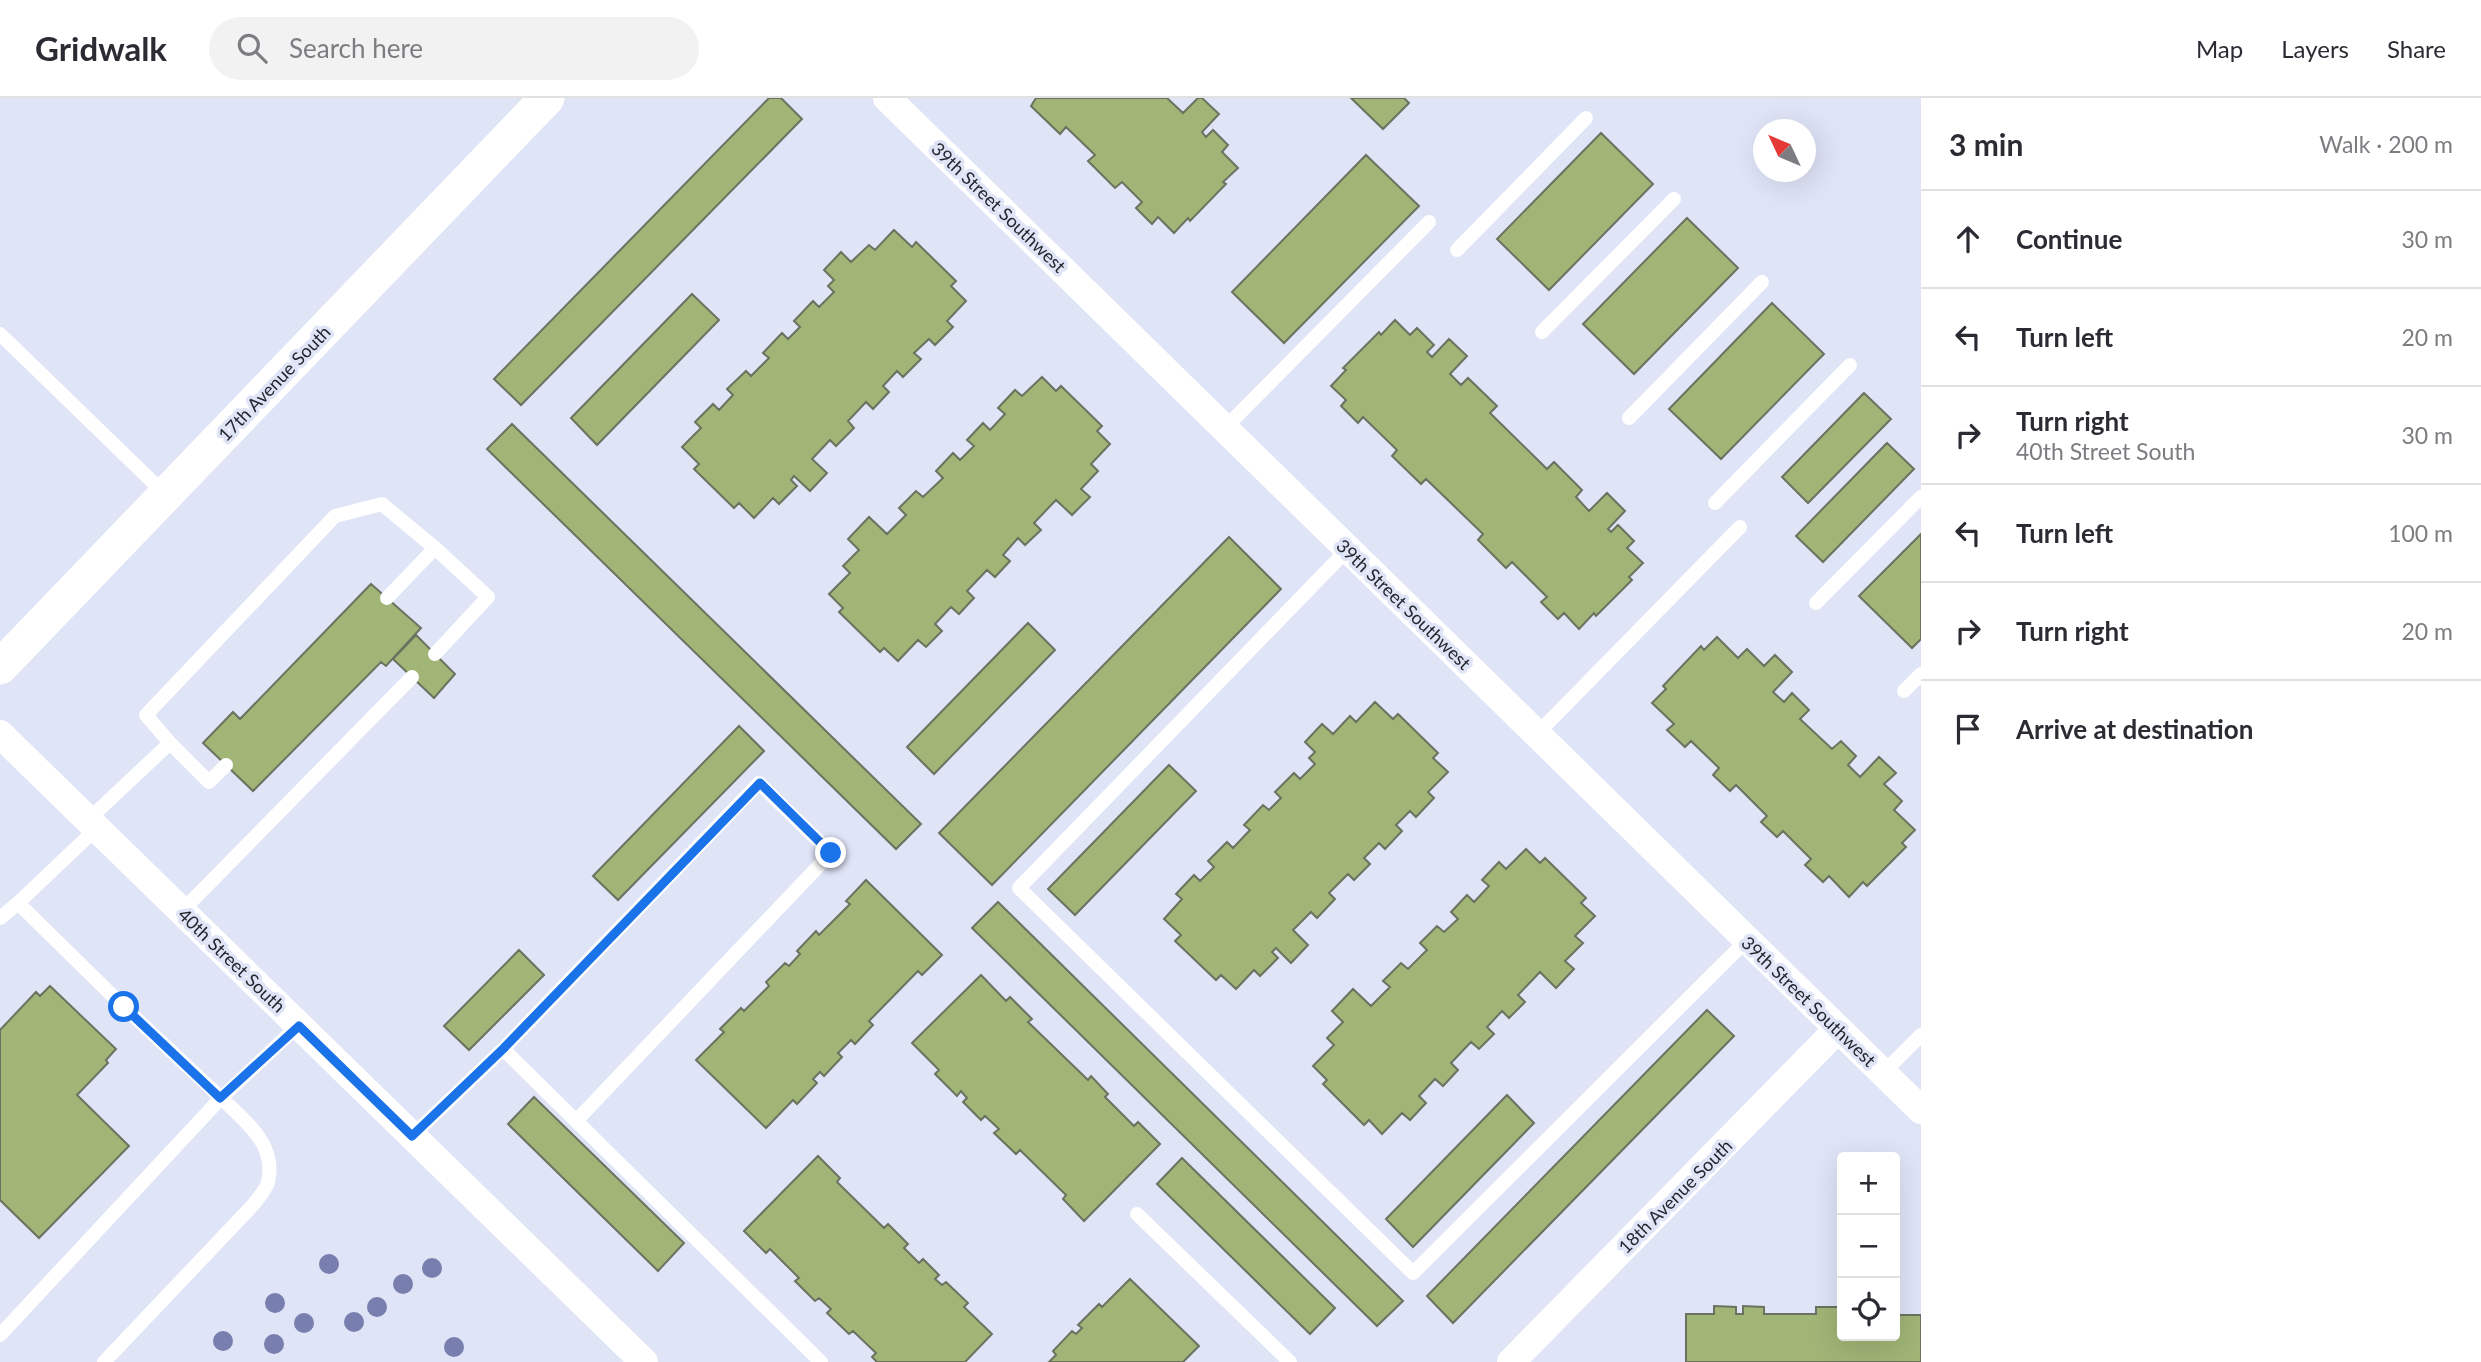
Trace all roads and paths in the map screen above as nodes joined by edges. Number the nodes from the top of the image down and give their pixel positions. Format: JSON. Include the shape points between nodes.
{"nodes":[{"id":1,"x":547,"y":98,"type":"edge"},
{"id":2,"x":887,"y":98,"type":"edge"},
{"id":3,"x":1586,"y":118,"type":"dead end"},
{"id":4,"x":1674,"y":199,"type":"dead end"},
{"id":5,"x":1429,"y":222,"type":"dead end"},
{"id":6,"x":1457,"y":250,"type":"dead end"},
{"id":7,"x":1762,"y":282,"type":"dead end"},
{"id":8,"x":1542,"y":332,"type":"dead end"},
{"id":9,"x":0,"y":334,"type":"edge"},
{"id":10,"x":1850,"y":365,"type":"dead end"},
{"id":11,"x":1629,"y":418,"type":"dead end"},
{"id":12,"x":1225,"y":428,"type":"junction"},
{"id":13,"x":166,"y":495,"type":"junction"},
{"id":14,"x":1921,"y":496,"type":"edge"},
{"id":15,"x":1715,"y":503,"type":"dead end"},
{"id":16,"x":1740,"y":527,"type":"dead end"},
{"id":17,"x":435,"y":548,"type":"junction"},
{"id":18,"x":1348,"y":549,"type":"junction"},
{"id":19,"x":387,"y":597,"type":"dead end"},
{"id":20,"x":1816,"y":603,"type":"dead end"},
{"id":21,"x":435,"y":654,"type":"dead end"},
{"id":22,"x":0,"y":667,"type":"edge"},
{"id":23,"x":1921,"y":674,"type":"edge"},
{"id":24,"x":412,"y":677,"type":"dead end"},
{"id":25,"x":1904,"y":691,"type":"dead end"},
{"id":26,"x":0,"y":734,"type":"edge"},
{"id":27,"x":1537,"y":734,"type":"junction"},
{"id":28,"x":170,"y":743,"type":"junction"},
{"id":29,"x":226,"y":765,"type":"dead end"},
{"id":30,"x":92,"y":824,"type":"junction"},
{"id":31,"x":18,"y":902,"type":"junction"},
{"id":32,"x":181,"y":911,"type":"junction"},
{"id":33,"x":0,"y":918,"type":"edge"},
{"id":34,"x":1747,"y":940,"type":"junction"},
{"id":35,"x":299,"y":1026,"type":"junction"},
{"id":36,"x":1838,"y":1029,"type":"junction"},
{"id":37,"x":1921,"y":1035,"type":"edge"},
{"id":38,"x":503,"y":1049,"type":"junction"},
{"id":39,"x":1883,"y":1073,"type":"junction"},
{"id":40,"x":220,"y":1098,"type":"junction"},
{"id":41,"x":1921,"y":1110,"type":"edge"},
{"id":42,"x":577,"y":1121,"type":"junction"},
{"id":43,"x":412,"y":1136,"type":"junction"},
{"id":44,"x":1137,"y":1214,"type":"dead end"},
{"id":45,"x":0,"y":1335,"type":"edge"},
{"id":46,"x":104,"y":1362,"type":"edge"},
{"id":47,"x":644,"y":1362,"type":"edge"},
{"id":48,"x":821,"y":1362,"type":"edge"},
{"id":49,"x":1290,"y":1362,"type":"edge"},
{"id":50,"x":1511,"y":1362,"type":"edge"}],
"edges":[{"from":1,"to":13,"type":"street","name":"17th Avenue South"},
{"from":2,"to":12,"type":"street","name":"39th Street Southwest"},
{"from":3,"to":6,"type":"lane"},
{"from":4,"to":8,"type":"lane"},
{"from":5,"to":12,"type":"lane"},
{"from":7,"to":11,"type":"lane"},
{"from":9,"to":13,"type":"lane"},
{"from":10,"to":15,"type":"lane"},
{"from":12,"to":18,"type":"street","name":"39th Street Southwest"},
{"from":13,"to":22,"type":"street","name":"17th Avenue South"},
{"from":14,"to":20,"type":"lane"},
{"from":16,"to":27,"type":"lane"},
{"from":17,"to":19,"type":"lane"},
{"from":17,"to":21,"type":"lane","via":[[488,597]]},
{"from":17,"to":28,"type":"lane","via":[[382,504],[335,516],[146,715]]},
{"from":18,"to":27,"type":"street","name":"39th Street Southwest"},
{"from":18,"to":34,"type":"lane","via":[[1019,888],[1038,907],[1413,1273]]},
{"from":23,"to":25,"type":"lane"},
{"from":24,"to":32,"type":"lane"},
{"from":26,"to":30,"type":"street","name":"40th Street South"},
{"from":27,"to":34,"type":"street","name":"39th Street Southwest"},
{"from":28,"to":29,"type":"lane","via":[[209,782]]},
{"from":28,"to":30,"type":"lane"},
{"from":30,"to":31,"type":"lane"},
{"from":30,"to":32,"type":"street","name":"40th Street South"},
{"from":31,"to":33,"type":"lane"},
{"from":31,"to":40,"type":"lane"},
{"from":32,"to":35,"type":"street","name":"40th Street South"},
{"from":34,"to":36,"type":"street","name":"39th Street Southwest"},
{"from":35,"to":40,"type":"lane"},
{"from":35,"to":43,"type":"street","name":"40th Street South"},
{"from":36,"to":39,"type":"street","name":"39th Street Southwest"},
{"from":36,"to":50,"type":"street","name":"18th Avenue South"},
{"from":37,"to":39,"type":"lane"},
{"from":38,"to":42,"type":"lane"},
{"from":38,"to":42,"type":"lane","via":[[760,783],[831,853]]},
{"from":38,"to":43,"type":"lane"},
{"from":39,"to":41,"type":"street","name":"39th Street Southwest"},
{"from":40,"to":45,"type":"lane"},
{"from":40,"to":46,"type":"lane","via":[[264,1143],[270,1164],[268,1184]]},
{"from":42,"to":48,"type":"lane"},
{"from":43,"to":47,"type":"street","name":"40th Street South"},
{"from":44,"to":49,"type":"lane"}]}
